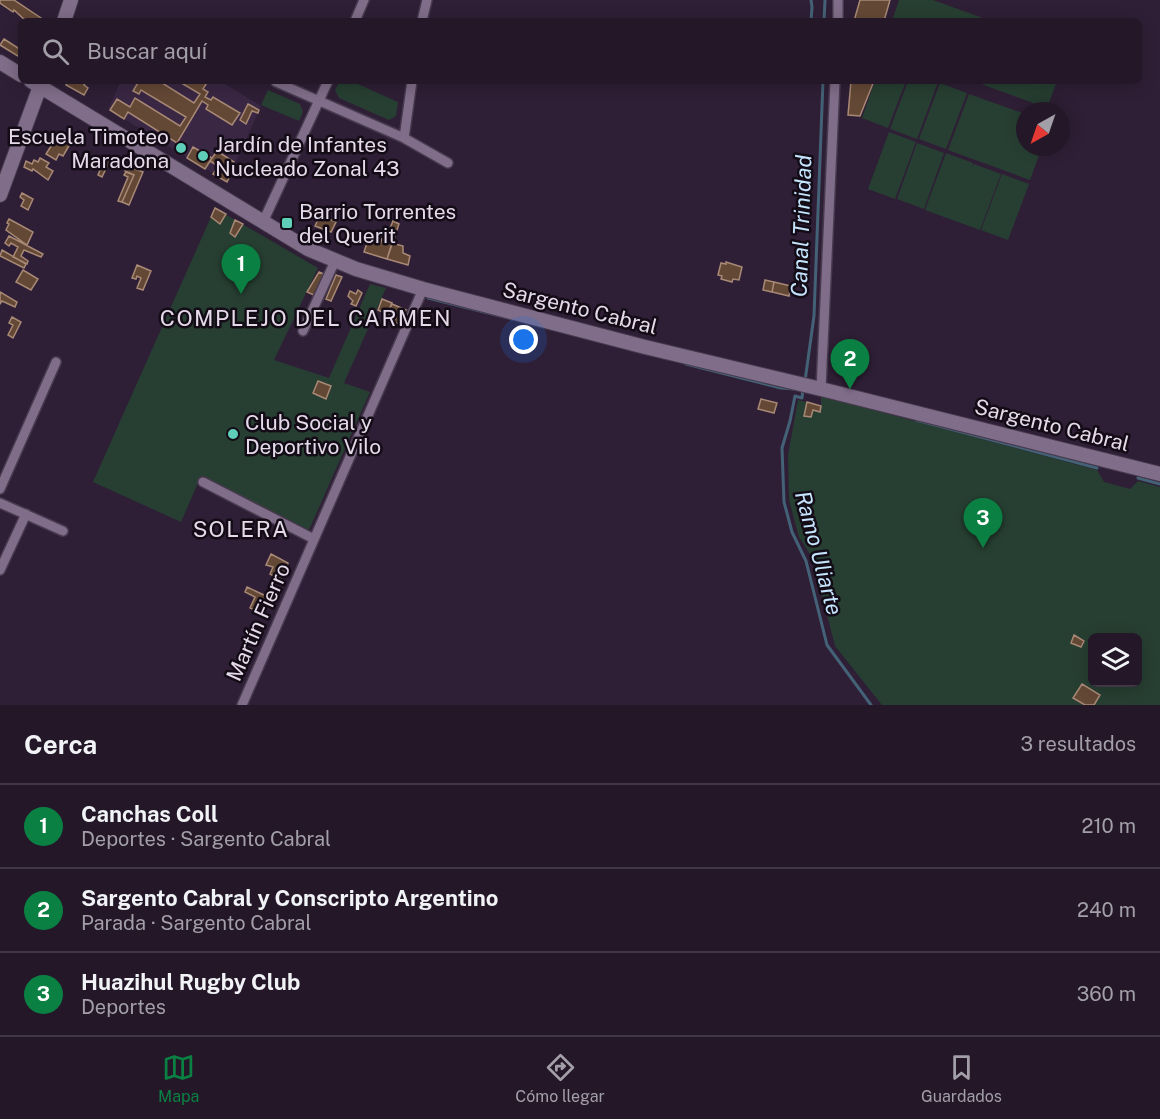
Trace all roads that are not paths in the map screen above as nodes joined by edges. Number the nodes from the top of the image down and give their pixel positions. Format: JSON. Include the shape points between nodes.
{"nodes":[{"id":1,"x":72,"y":0,"type":"edge"},
{"id":2,"x":364,"y":0,"type":"edge"},
{"id":3,"x":427,"y":0,"type":"edge"},
{"id":4,"x":838,"y":0,"type":"edge"},
{"id":5,"x":65,"y":18,"type":"edge"},
{"id":6,"x":356,"y":18,"type":"edge"},
{"id":7,"x":423,"y":18,"type":"edge"},
{"id":8,"x":838,"y":18,"type":"edge"},
{"id":9,"x":0,"y":62,"type":"edge"},
{"id":10,"x":18,"y":73,"type":"edge"},
{"id":11,"x":38,"y":84,"type":"edge"},
{"id":12,"x":40,"y":84,"type":"edge"},
{"id":13,"x":281,"y":84,"type":"edge"},
{"id":14,"x":327,"y":84,"type":"edge"},
{"id":15,"x":412,"y":84,"type":"edge"},
{"id":16,"x":835,"y":84,"type":"edge"},
{"id":17,"x":319,"y":101,"type":"junction"},
{"id":18,"x":404,"y":138,"type":"junction"},
{"id":19,"x":448,"y":163,"type":"dead end"},
{"id":20,"x":0,"y":195,"type":"edge"},
{"id":21,"x":263,"y":222,"type":"junction"},
{"id":22,"x":335,"y":261,"type":"junction"},
{"id":23,"x":423,"y":289,"type":"junction"},
{"id":24,"x":303,"y":331,"type":"dead end"},
{"id":25,"x":56,"y":362,"type":"dead end"},
{"id":26,"x":810,"y":386,"type":"junction"},
{"id":27,"x":1160,"y":474,"type":"edge"},
{"id":28,"x":203,"y":482,"type":"dead end"},
{"id":29,"x":0,"y":489,"type":"edge"},
{"id":30,"x":0,"y":503,"type":"edge"},
{"id":31,"x":26,"y":514,"type":"junction"},
{"id":32,"x":63,"y":531,"type":"dead end"},
{"id":33,"x":314,"y":539,"type":"junction"},
{"id":34,"x":0,"y":570,"type":"edge"},
{"id":35,"x":242,"y":705,"type":"edge"}],
"edges":[{"from":1,"to":5,"type":"main road"},
{"from":2,"to":6,"type":"street"},
{"from":3,"to":7,"type":"street"},
{"from":4,"to":8,"type":"street"},
{"from":9,"to":10,"type":"main road"},
{"from":11,"to":20,"type":"main road"},
{"from":12,"to":21,"type":"main road","name":"Sargento Cabral"},
{"from":13,"to":17,"type":"street"},
{"from":14,"to":17,"type":"street"},
{"from":15,"to":18,"type":"street"},
{"from":16,"to":26,"type":"street"},
{"from":17,"to":18,"type":"street"},
{"from":17,"to":21,"type":"street"},
{"from":18,"to":19,"type":"street"},
{"from":21,"to":22,"type":"main road","name":"Sargento Cabral"},
{"from":22,"to":23,"type":"main road","name":"Sargento Cabral"},
{"from":22,"to":24,"type":"street"},
{"from":23,"to":26,"type":"main road","name":"Sargento Cabral","via":[[589,336]]},
{"from":23,"to":33,"type":"street","name":"Martín Fierro"},
{"from":25,"to":29,"type":"street"},
{"from":26,"to":27,"type":"main road","name":"Sargento Cabral"},
{"from":28,"to":33,"type":"street"},
{"from":30,"to":31,"type":"street"},
{"from":31,"to":32,"type":"street"},
{"from":31,"to":34,"type":"street"},
{"from":33,"to":35,"type":"street","name":"Martín Fierro"}]}
